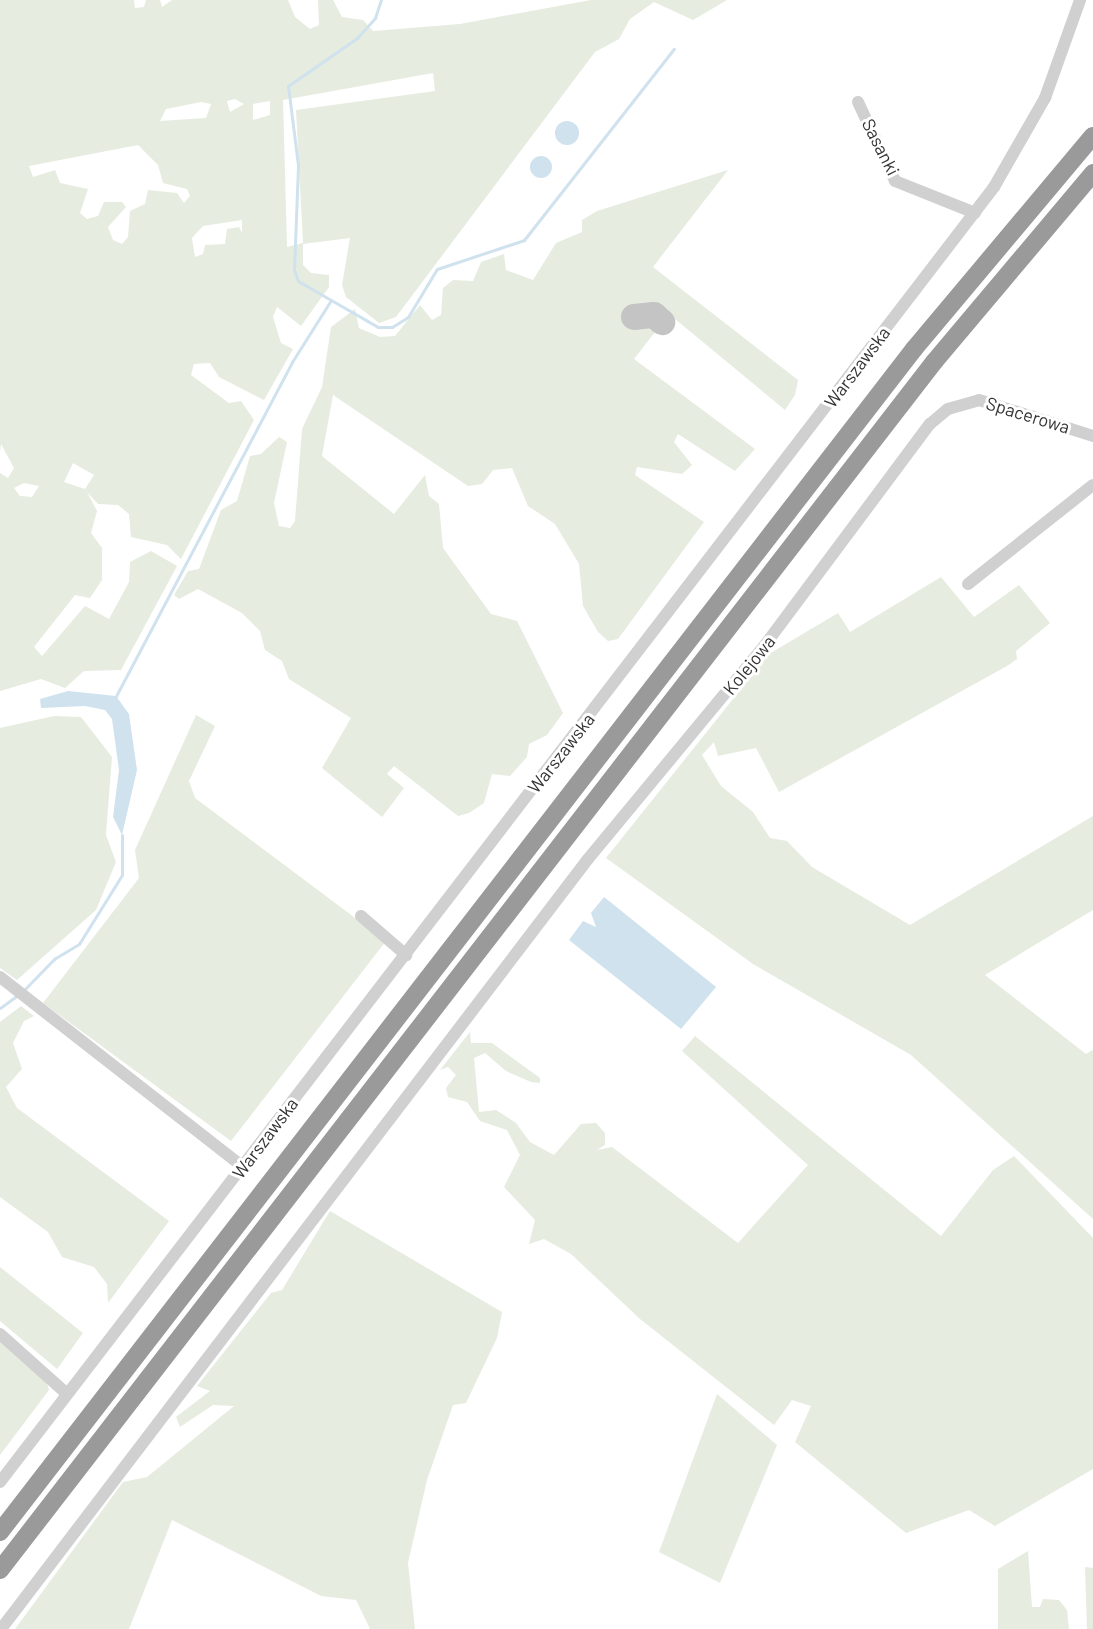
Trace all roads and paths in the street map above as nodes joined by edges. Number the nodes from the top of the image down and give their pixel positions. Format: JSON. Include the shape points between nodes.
{"nodes":[{"id":1,"x":1080,"y":0,"type":"edge"},
{"id":2,"x":858,"y":102,"type":"dead end"},
{"id":3,"x":1093,"y":136,"type":"edge"},
{"id":4,"x":1093,"y":173,"type":"edge"},
{"id":5,"x":975,"y":213,"type":"junction"},
{"id":6,"x":963,"y":402,"type":"joint"},
{"id":7,"x":1093,"y":436,"type":"edge"},
{"id":8,"x":1093,"y":485,"type":"edge"},
{"id":9,"x":968,"y":584,"type":"dead end"},
{"id":10,"x":361,"y":916,"type":"dead end"},
{"id":11,"x":406,"y":955,"type":"junction"},
{"id":12,"x":0,"y":977,"type":"edge"},
{"id":13,"x":243,"y":1167,"type":"junction"},
{"id":14,"x":0,"y":1334,"type":"edge"},
{"id":15,"x":67,"y":1394,"type":"junction"},
{"id":16,"x":0,"y":1482,"type":"edge"},
{"id":17,"x":0,"y":1532,"type":"edge"},
{"id":18,"x":0,"y":1570,"type":"edge"},
{"id":19,"x":2,"y":1629,"type":"edge"}],
"edges":[{"from":1,"to":5,"type":"street","name":"Warszawska","via":[[1038,114]]},
{"from":2,"to":5,"type":"street","name":"Sasanki","via":[[895,181]]},
{"from":3,"to":17,"type":"highway","via":[[914,349]]},
{"from":4,"to":18,"type":"highway","via":[[934,362]]},
{"from":5,"to":11,"type":"street","name":"Warszawska"},
{"from":6,"to":7,"type":"street","name":"Spacerowa","via":[[979,400]]},
{"from":6,"to":19,"type":"street","name":"Kolejowa","via":[[930,424],[772,636],[535,930]]},
{"from":8,"to":9,"type":"street"},
{"from":10,"to":11,"type":"street"},
{"from":11,"to":13,"type":"street","name":"Warszawska"},
{"from":12,"to":13,"type":"street"},
{"from":13,"to":15,"type":"street","name":"Warszawska"},
{"from":14,"to":15,"type":"street"},
{"from":15,"to":16,"type":"street","name":"Warszawska"}]}
